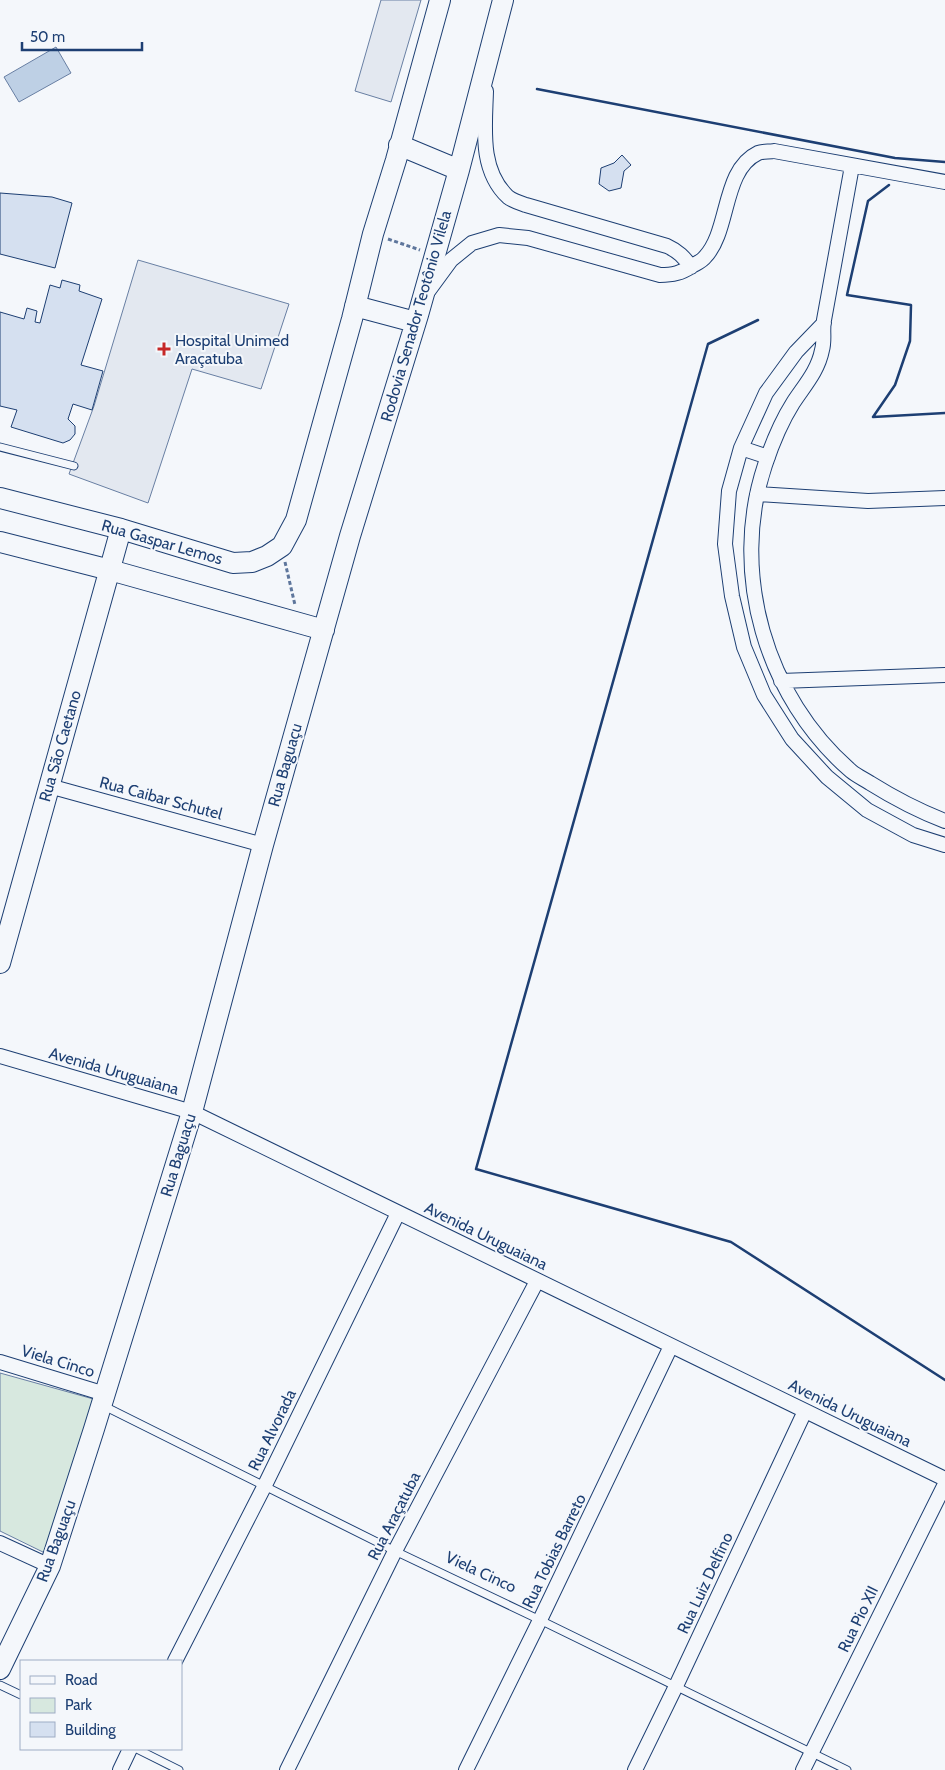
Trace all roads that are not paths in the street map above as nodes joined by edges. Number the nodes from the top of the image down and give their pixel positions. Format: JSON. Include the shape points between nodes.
{"nodes":[{"id":1,"x":440,"y":0,"type":"edge"},
{"id":2,"x":503,"y":0,"type":"edge"},
{"id":3,"x":488,"y":58,"type":"junction"},
{"id":4,"x":400,"y":145,"type":"junction"},
{"id":5,"x":852,"y":166,"type":"junction"},
{"id":6,"x":459,"y":170,"type":"junction"},
{"id":7,"x":945,"y":182,"type":"edge"},
{"id":8,"x":691,"y":267,"type":"junction"},
{"id":9,"x":422,"y":301,"type":"junction"},
{"id":10,"x":355,"y":306,"type":"junction"},
{"id":11,"x":415,"y":322,"type":"junction"},
{"id":12,"x":824,"y":323,"type":"junction"},
{"id":13,"x":0,"y":447,"type":"edge"},
{"id":14,"x":741,"y":448,"type":"junction"},
{"id":15,"x":768,"y":457,"type":"junction"},
{"id":16,"x":74,"y":466,"type":"dead end"},
{"id":17,"x":757,"y":494,"type":"junction"},
{"id":18,"x":0,"y":498,"type":"edge"},
{"id":19,"x":945,"y":498,"type":"edge"},
{"id":20,"x":121,"y":529,"type":"junction"},
{"id":21,"x":0,"y":542,"type":"edge"},
{"id":22,"x":110,"y":570,"type":"junction"},
{"id":23,"x":762,"y":628,"type":"junction"},
{"id":24,"x":324,"y":630,"type":"junction"},
{"id":25,"x":741,"y":634,"type":"junction"},
{"id":26,"x":945,"y":674,"type":"edge"},
{"id":27,"x":781,"y":681,"type":"junction"},
{"id":28,"x":49,"y":786,"type":"junction"},
{"id":29,"x":945,"y":821,"type":"edge"},
{"id":30,"x":263,"y":845,"type":"junction"},
{"id":31,"x":945,"y":845,"type":"edge"},
{"id":32,"x":0,"y":963,"type":"edge"},
{"id":33,"x":0,"y":1056,"type":"edge"},
{"id":34,"x":192,"y":1112,"type":"junction"},
{"id":35,"x":398,"y":1213,"type":"junction"},
{"id":36,"x":537,"y":1280,"type":"junction"},
{"id":37,"x":671,"y":1346,"type":"junction"},
{"id":38,"x":0,"y":1362,"type":"edge"},
{"id":39,"x":103,"y":1400,"type":"junction"},
{"id":40,"x":805,"y":1411,"type":"junction"},
{"id":41,"x":945,"y":1479,"type":"edge"},
{"id":42,"x":945,"y":1484,"type":"edge"},
{"id":43,"x":264,"y":1485,"type":"junction"},
{"id":44,"x":0,"y":1543,"type":"edge"},
{"id":45,"x":395,"y":1551,"type":"junction"},
{"id":46,"x":50,"y":1566,"type":"junction"},
{"id":47,"x":540,"y":1620,"type":"junction"},
{"id":48,"x":176,"y":1660,"type":"edge"},
{"id":49,"x":0,"y":1669,"type":"edge"},
{"id":50,"x":0,"y":1685,"type":"edge"},
{"id":51,"x":676,"y":1686,"type":"junction"},
{"id":52,"x":20,"y":1694,"type":"edge"},
{"id":53,"x":130,"y":1750,"type":"edge"},
{"id":54,"x":138,"y":1750,"type":"edge"},
{"id":55,"x":812,"y":1753,"type":"junction"},
{"id":56,"x":120,"y":1770,"type":"edge"},
{"id":57,"x":179,"y":1770,"type":"edge"},
{"id":58,"x":287,"y":1770,"type":"edge"},
{"id":59,"x":466,"y":1770,"type":"edge"},
{"id":60,"x":635,"y":1770,"type":"edge"},
{"id":61,"x":803,"y":1770,"type":"edge"},
{"id":62,"x":847,"y":1770,"type":"edge"}],
"edges":[{"from":1,"to":4,"type":"main road"},
{"from":2,"to":3,"type":"main road","name":"Rodovia Senador Teotônio Vilela"},
{"from":3,"to":6,"type":"main road","name":"Rodovia Senador Teotônio Vilela"},
{"from":3,"to":8,"type":"street","via":[[487,161],[495,181],[510,198],[667,246],[684,257]]},
{"from":4,"to":6,"type":"main road"},
{"from":4,"to":10,"type":"main road"},
{"from":5,"to":7,"type":"street"},
{"from":5,"to":8,"type":"street","via":[[760,152],[741,169],[712,249]]},
{"from":5,"to":12,"type":"street"},
{"from":6,"to":9,"type":"main road","name":"Rodovia Senador Teotônio Vilela"},
{"from":8,"to":9,"type":"street","via":[[683,272],[660,275],[528,238],[498,235],[472,243],[451,260]]},
{"from":9,"to":11,"type":"main road","name":"Rodovia Senador Teotônio Vilela"},
{"from":10,"to":11,"type":"main road"},
{"from":10,"to":20,"type":"main road","name":"Rua Gaspar Lemos","via":[[296,520],[282,546],[252,562],[233,563]]},
{"from":11,"to":24,"type":"main road","name":"Rodovia Senador Teotônio Vilela"},
{"from":12,"to":14,"type":"street","via":[[796,352],[766,393]]},
{"from":12,"to":15,"type":"street","via":[[818,363],[777,434]]},
{"from":13,"to":16,"type":"lane"},
{"from":14,"to":15,"type":"street"},
{"from":14,"to":25,"type":"street","via":[[729,491],[725,544]]},
{"from":15,"to":17,"type":"street"},
{"from":17,"to":19,"type":"street","via":[[868,501]]},
{"from":17,"to":23,"type":"street","via":[[752,574]]},
{"from":18,"to":20,"type":"main road","name":"Rua Gaspar Lemos"},
{"from":20,"to":22,"type":"main road","name":"Rua São Caetano"},
{"from":21,"to":22,"type":"main road"},
{"from":22,"to":24,"type":"main road"},
{"from":22,"to":28,"type":"main road","name":"Rua São Caetano"},
{"from":23,"to":25,"type":"street"},
{"from":23,"to":27,"type":"street"},
{"from":24,"to":30,"type":"main road","name":"Rua Baguaçu"},
{"from":25,"to":31,"type":"street","via":[[764,695],[792,739],[827,777],[868,810],[913,835]]},
{"from":26,"to":27,"type":"street"},
{"from":27,"to":29,"type":"street","via":[[818,737],[852,772],[922,812]]},
{"from":28,"to":30,"type":"street","name":"Rua Caibar Schutel"},
{"from":28,"to":32,"type":"main road","name":"Rua São Caetano"},
{"from":30,"to":34,"type":"main road","name":"Rua Baguaçu"},
{"from":33,"to":34,"type":"street","name":"Avenida Uruguaiana"},
{"from":34,"to":35,"type":"street","name":"Avenida Uruguaiana"},
{"from":34,"to":39,"type":"main road","name":"Rua Baguaçu"},
{"from":35,"to":36,"type":"street","name":"Avenida Uruguaiana"},
{"from":35,"to":43,"type":"street","name":"Rua Alvorada"},
{"from":36,"to":37,"type":"street","name":"Avenida Uruguaiana"},
{"from":36,"to":45,"type":"street","name":"Rua Araçatuba"},
{"from":37,"to":40,"type":"street","name":"Avenida Uruguaiana"},
{"from":37,"to":47,"type":"street","name":"Rua Tobias Barreto"},
{"from":38,"to":39,"type":"street","name":"Viela Cinco"},
{"from":39,"to":43,"type":"lane","name":"Viela Cinco"},
{"from":39,"to":46,"type":"main road","name":"Rua Baguaçu"},
{"from":40,"to":41,"type":"street","name":"Avenida Uruguaiana"},
{"from":40,"to":51,"type":"street","name":"Rua Luiz Delfino"},
{"from":42,"to":55,"type":"street","name":"Rua Pio XII"},
{"from":43,"to":45,"type":"lane","name":"Viela Cinco"},
{"from":43,"to":48,"type":"street","name":"Rua Alvorada"},
{"from":44,"to":46,"type":"street"},
{"from":45,"to":47,"type":"lane","name":"Viela Cinco"},
{"from":45,"to":58,"type":"street","name":"Rua Araçatuba"},
{"from":46,"to":49,"type":"main road","name":"Rua Baguaçu"},
{"from":47,"to":51,"type":"lane","name":"Viela Cinco"},
{"from":47,"to":59,"type":"street","name":"Rua Tobias Barreto"},
{"from":50,"to":52,"type":"lane"},
{"from":51,"to":55,"type":"lane","name":"Viela Cinco"},
{"from":51,"to":60,"type":"street","name":"Rua Luiz Delfino"},
{"from":53,"to":56,"type":"street"},
{"from":54,"to":57,"type":"lane"},
{"from":55,"to":61,"type":"street","name":"Rua Pio XII"},
{"from":55,"to":62,"type":"lane","name":"Viela Cinco"}]}
